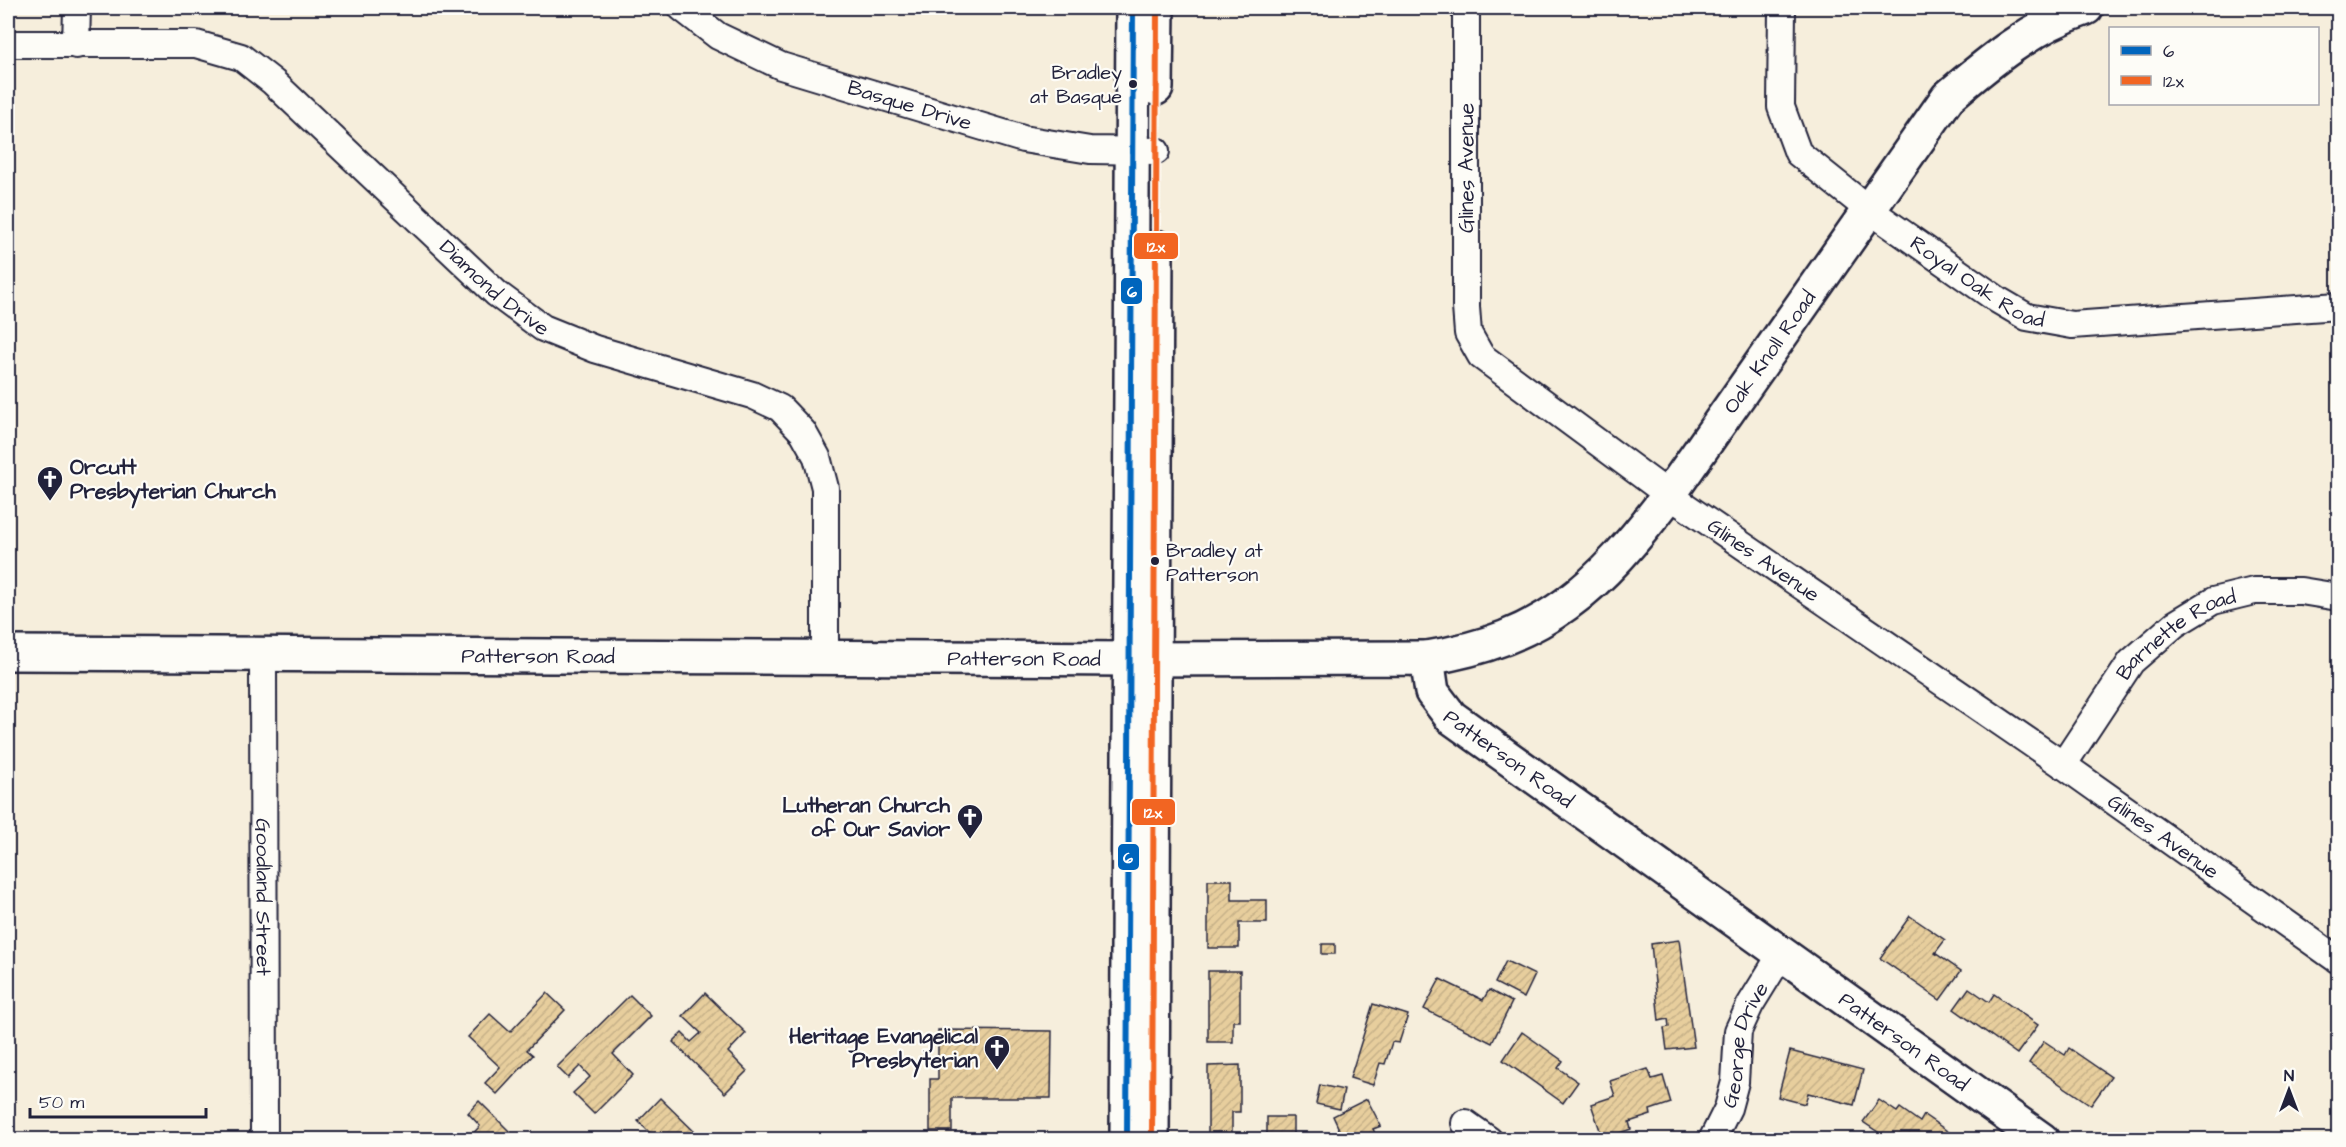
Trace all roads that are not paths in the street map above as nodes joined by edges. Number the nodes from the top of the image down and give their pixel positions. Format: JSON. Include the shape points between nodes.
{"nodes":[{"id":1,"x":77,"y":8,"type":"edge"},
{"id":2,"x":682,"y":8,"type":"edge"},
{"id":3,"x":1133,"y":8,"type":"edge"},
{"id":4,"x":1157,"y":8,"type":"edge"},
{"id":5,"x":1466,"y":8,"type":"edge"},
{"id":6,"x":1782,"y":8,"type":"edge"},
{"id":7,"x":2086,"y":8,"type":"edge"},
{"id":8,"x":8,"y":44,"type":"edge"},
{"id":9,"x":76,"y":45,"type":"junction"},
{"id":10,"x":1145,"y":151,"type":"junction"},
{"id":11,"x":1868,"y":209,"type":"junction"},
{"id":12,"x":2338,"y":306,"type":"edge"},
{"id":13,"x":1669,"y":495,"type":"junction"},
{"id":14,"x":2338,"y":597,"type":"edge"},
{"id":15,"x":8,"y":653,"type":"edge"},
{"id":16,"x":263,"y":655,"type":"junction"},
{"id":17,"x":825,"y":658,"type":"junction"},
{"id":18,"x":1427,"y":658,"type":"junction"},
{"id":19,"x":1143,"y":659,"type":"junction"},
{"id":20,"x":2063,"y":765,"type":"junction"},
{"id":21,"x":1782,"y":953,"type":"junction"},
{"id":22,"x":2338,"y":960,"type":"edge"},
{"id":23,"x":1465,"y":1123,"type":"dead end"},
{"id":24,"x":264,"y":1140,"type":"edge"},
{"id":25,"x":1128,"y":1140,"type":"edge"},
{"id":26,"x":1152,"y":1140,"type":"edge"},
{"id":27,"x":1489,"y":1140,"type":"edge"},
{"id":28,"x":1712,"y":1140,"type":"edge"},
{"id":29,"x":2042,"y":1140,"type":"edge"}],
"edges":[{"from":1,"to":9,"type":"street"},
{"from":2,"to":10,"type":"street","name":"Basque Drive","via":[[718,36],[781,66],[1023,139],[1090,150]]},
{"from":3,"to":10,"type":"street"},
{"from":4,"to":10,"type":"street"},
{"from":5,"to":13,"type":"street","name":"Glines Avenue","via":[[1468,333],[1481,356]]},
{"from":6,"to":11,"type":"street","name":"Royal Oak Road","via":[[1781,107],[1798,153]]},
{"from":7,"to":11,"type":"street","name":"Oak Knoll Road","via":[[2056,18],[1999,54],[1948,97]]},
{"from":8,"to":9,"type":"street","name":"Diamond Drive"},
{"from":9,"to":17,"type":"street","name":"Diamond Drive","via":[[196,44],[241,57],[273,82],[497,294],[543,328],[595,348],[752,395],[780,408],[808,441],[817,457],[825,488]]},
{"from":10,"to":19,"type":"street"},
{"from":11,"to":12,"type":"street","name":"Royal Oak Road","via":[[2027,317],[2072,325]]},
{"from":11,"to":13,"type":"street","name":"Oak Knoll Road"},
{"from":13,"to":18,"type":"street","name":"Oak Knoll Road","via":[[1600,579],[1567,606],[1517,635],[1466,652]]},
{"from":13,"to":20,"type":"street","name":"Glines Avenue"},
{"from":14,"to":20,"type":"street","name":"Barnette Road","via":[[2301,591],[2254,591],[2212,601],[2175,624],[2131,662]]},
{"from":15,"to":16,"type":"street","name":"Patterson Road"},
{"from":16,"to":17,"type":"street","name":"Patterson Road"},
{"from":16,"to":24,"type":"street","name":"Goodland Street"},
{"from":17,"to":19,"type":"street","name":"Patterson Road"},
{"from":18,"to":19,"type":"street","name":"Patterson Road"},
{"from":18,"to":21,"type":"street","name":"Patterson Road","via":[[1432,692],[1451,717]]},
{"from":19,"to":25,"type":"street"},
{"from":19,"to":26,"type":"street"},
{"from":20,"to":22,"type":"street","name":"Glines Avenue"},
{"from":21,"to":28,"type":"street","name":"George Drive","via":[[1738,1031],[1735,1082],[1728,1108]]},
{"from":21,"to":29,"type":"street","name":"Patterson Road"},
{"from":23,"to":27,"type":"street"}]}
